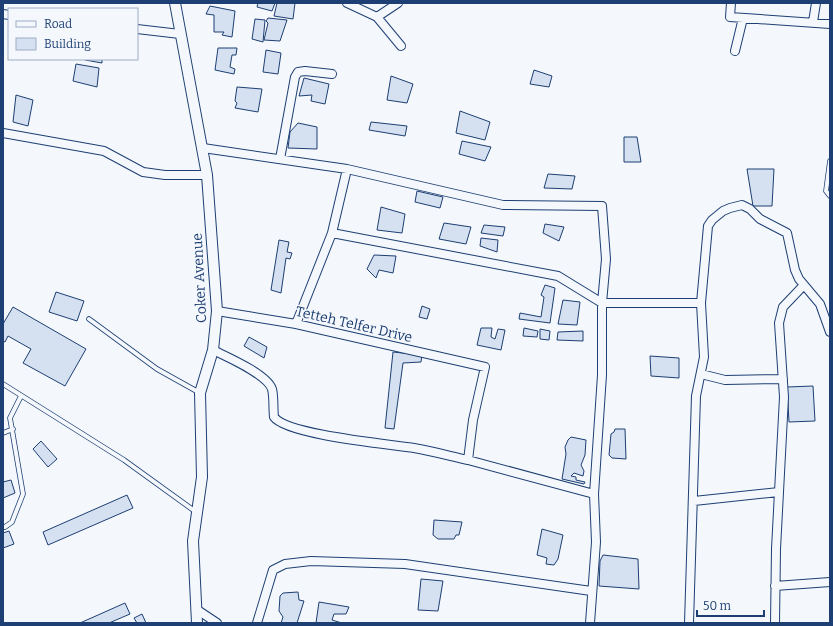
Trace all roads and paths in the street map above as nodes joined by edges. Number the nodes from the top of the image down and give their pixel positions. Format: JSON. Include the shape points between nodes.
{"nodes":[{"id":1,"x":175,"y":3,"type":"edge"},
{"id":2,"x":347,"y":3,"type":"edge"},
{"id":3,"x":398,"y":3,"type":"edge"},
{"id":4,"x":732,"y":3,"type":"edge"},
{"id":5,"x":816,"y":3,"type":"edge"},
{"id":6,"x":377,"y":16,"type":"junction"},
{"id":7,"x":742,"y":18,"type":"junction"},
{"id":8,"x":813,"y":22,"type":"junction"},
{"id":9,"x":830,"y":24,"type":"edge"},
{"id":10,"x":138,"y":29,"type":"edge"},
{"id":11,"x":180,"y":34,"type":"junction"},
{"id":12,"x":401,"y":46,"type":"dead end"},
{"id":13,"x":736,"y":51,"type":"dead end"},
{"id":14,"x":332,"y":74,"type":"dead end"},
{"id":15,"x":3,"y":133,"type":"edge"},
{"id":16,"x":203,"y":148,"type":"junction"},
{"id":17,"x":280,"y":159,"type":"junction"},
{"id":18,"x":830,"y":162,"type":"edge"},
{"id":19,"x":347,"y":169,"type":"junction"},
{"id":20,"x":207,"y":175,"type":"junction"},
{"id":21,"x":830,"y":196,"type":"edge"},
{"id":22,"x":332,"y":233,"type":"junction"},
{"id":23,"x":804,"y":285,"type":"junction"},
{"id":24,"x":602,"y":303,"type":"junction"},
{"id":25,"x":701,"y":303,"type":"junction"},
{"id":26,"x":217,"y":311,"type":"junction"},
{"id":27,"x":89,"y":319,"type":"dead end"},
{"id":28,"x":296,"y":324,"type":"junction"},
{"id":29,"x":830,"y":332,"type":"edge"},
{"id":30,"x":213,"y":350,"type":"junction"},
{"id":31,"x":701,"y":374,"type":"junction"},
{"id":32,"x":783,"y":379,"type":"junction"},
{"id":33,"x":3,"y":384,"type":"edge"},
{"id":34,"x":200,"y":393,"type":"junction"},
{"id":35,"x":21,"y":396,"type":"junction"},
{"id":36,"x":13,"y":429,"type":"junction"},
{"id":37,"x":3,"y":433,"type":"edge"},
{"id":38,"x":468,"y":460,"type":"junction"},
{"id":39,"x":779,"y":492,"type":"junction"},
{"id":40,"x":594,"y":494,"type":"junction"},
{"id":41,"x":694,"y":501,"type":"junction"},
{"id":42,"x":196,"y":513,"type":"junction"},
{"id":43,"x":5,"y":527,"type":"dead end"},
{"id":44,"x":830,"y":582,"type":"edge"},
{"id":45,"x":775,"y":586,"type":"junction"},
{"id":46,"x":591,"y":591,"type":"junction"},
{"id":47,"x":196,"y":609,"type":"junction"},
{"id":48,"x":197,"y":623,"type":"edge"},
{"id":49,"x":217,"y":623,"type":"edge"},
{"id":50,"x":257,"y":623,"type":"edge"},
{"id":51,"x":590,"y":623,"type":"edge"},
{"id":52,"x":690,"y":623,"type":"edge"},
{"id":53,"x":776,"y":623,"type":"edge"}],
"edges":[{"from":1,"to":11,"type":"street","name":"Coker Avenue"},
{"from":2,"to":6,"type":"street"},
{"from":3,"to":6,"type":"street"},
{"from":4,"to":7,"type":"street","via":[[730,17]]},
{"from":5,"to":8,"type":"street"},
{"from":6,"to":12,"type":"street"},
{"from":7,"to":8,"type":"street"},
{"from":7,"to":13,"type":"street"},
{"from":8,"to":9,"type":"street"},
{"from":10,"to":11,"type":"street"},
{"from":11,"to":16,"type":"street","name":"Coker Avenue"},
{"from":14,"to":17,"type":"street","via":[[298,72]]},
{"from":15,"to":20,"type":"street","via":[[104,151],[143,172]]},
{"from":16,"to":17,"type":"street"},
{"from":16,"to":20,"type":"street","name":"Coker Avenue"},
{"from":17,"to":19,"type":"street"},
{"from":18,"to":21,"type":"lane","via":[[826,191]]},
{"from":19,"to":22,"type":"street"},
{"from":19,"to":24,"type":"street","via":[[503,205],[602,206],[606,259]]},
{"from":20,"to":26,"type":"street","name":"Coker Avenue"},
{"from":22,"to":24,"type":"street","via":[[558,276]]},
{"from":22,"to":28,"type":"street"},
{"from":23,"to":25,"type":"street","via":[[795,270],[787,233],[760,219],[746,206],[737,206],[723,212],[708,226]]},
{"from":23,"to":29,"type":"street","via":[[820,304]]},
{"from":23,"to":32,"type":"street","via":[[783,307],[780,315]]},
{"from":24,"to":25,"type":"street"},
{"from":24,"to":40,"type":"street","via":[[602,375]]},
{"from":25,"to":31,"type":"street","via":[[704,349]]},
{"from":26,"to":28,"type":"street","name":"Tetteh Telfer Drive"},
{"from":26,"to":30,"type":"street","name":"Coker Avenue"},
{"from":27,"to":34,"type":"lane","via":[[157,369]]},
{"from":28,"to":38,"type":"street","name":"Tetteh Telfer Drive","via":[[485,367],[473,420]]},
{"from":30,"to":34,"type":"street","name":"Coker Avenue"},
{"from":30,"to":38,"type":"street","via":[[248,367],[269,384],[272,389],[274,417],[282,425]]},
{"from":31,"to":32,"type":"street","via":[[725,380]]},
{"from":31,"to":41,"type":"street","via":[[696,396]]},
{"from":32,"to":39,"type":"street"},
{"from":33,"to":35,"type":"lane"},
{"from":34,"to":42,"type":"street","name":"Coker Avenue","via":[[202,477]]},
{"from":35,"to":36,"type":"lane","via":[[10,418]]},
{"from":35,"to":42,"type":"lane","via":[[124,460]]},
{"from":36,"to":37,"type":"lane"},
{"from":36,"to":43,"type":"lane","via":[[23,494],[12,522]]},
{"from":38,"to":40,"type":"street"},
{"from":39,"to":41,"type":"street"},
{"from":39,"to":45,"type":"street"},
{"from":40,"to":46,"type":"street","via":[[596,542]]},
{"from":41,"to":52,"type":"street"},
{"from":42,"to":47,"type":"street","name":"Coker Avenue","via":[[193,541]]},
{"from":44,"to":45,"type":"street"},
{"from":45,"to":53,"type":"street"},
{"from":46,"to":50,"type":"street","via":[[412,565],[311,561],[285,564],[273,570]]},
{"from":46,"to":51,"type":"street"},
{"from":47,"to":48,"type":"street","name":"Coker Avenue"},
{"from":47,"to":49,"type":"street"}]}
